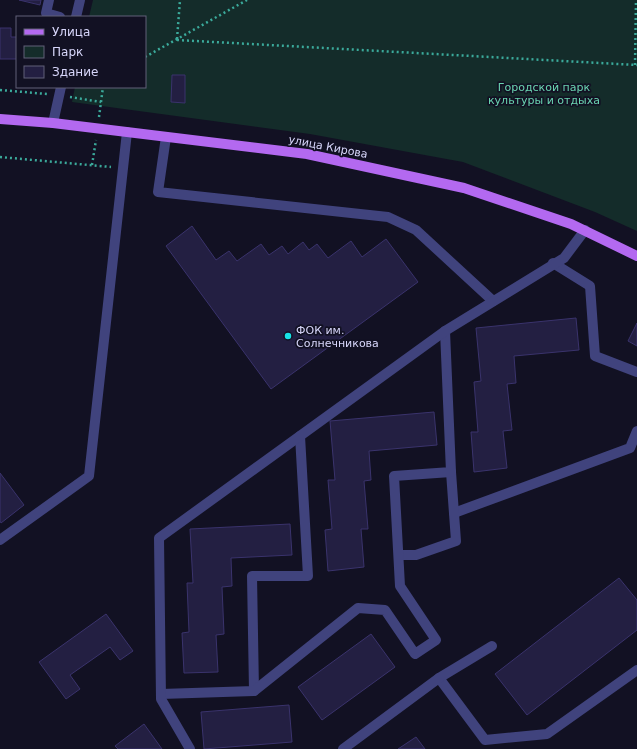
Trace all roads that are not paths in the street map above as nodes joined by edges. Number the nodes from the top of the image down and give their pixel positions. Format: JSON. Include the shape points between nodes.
{"nodes":[{"id":1,"x":48,"y":0,"type":"edge"},
{"id":2,"x":80,"y":0,"type":"edge"},
{"id":3,"x":56,"y":16,"type":"edge"},
{"id":4,"x":76,"y":16,"type":"edge"},
{"id":5,"x":60,"y":88,"type":"edge"},
{"id":6,"x":0,"y":120,"type":"edge"},
{"id":7,"x":53,"y":123,"type":"junction"},
{"id":8,"x":127,"y":132,"type":"junction"},
{"id":9,"x":166,"y":137,"type":"junction"},
{"id":10,"x":584,"y":230,"type":"junction"},
{"id":11,"x":637,"y":256,"type":"edge"},
{"id":12,"x":554,"y":264,"type":"junction"},
{"id":13,"x":493,"y":301,"type":"junction"},
{"id":14,"x":445,"y":331,"type":"junction"},
{"id":15,"x":637,"y":372,"type":"edge"},
{"id":16,"x":637,"y":431,"type":"edge"},
{"id":17,"x":300,"y":436,"type":"junction"},
{"id":18,"x":450,"y":472,"type":"junction"},
{"id":19,"x":454,"y":513,"type":"junction"},
{"id":20,"x":0,"y":540,"type":"edge"},
{"id":21,"x":399,"y":555,"type":"junction"},
{"id":22,"x":492,"y":646,"type":"dead end"},
{"id":23,"x":637,"y":670,"type":"edge"},
{"id":24,"x":439,"y":678,"type":"junction"},
{"id":25,"x":254,"y":691,"type":"junction"},
{"id":26,"x":161,"y":694,"type":"junction"},
{"id":27,"x":485,"y":740,"type":"junction"},
{"id":28,"x":190,"y":749,"type":"edge"},
{"id":29,"x":343,"y":749,"type":"edge"},
{"id":30,"x":478,"y":749,"type":"edge"}],
"edges":[{"from":1,"to":3,"type":"street","via":[[46,13]]},
{"from":2,"to":4,"type":"street"},
{"from":5,"to":7,"type":"street"},
{"from":6,"to":7,"type":"main road","name":"улица Кирова"},
{"from":7,"to":8,"type":"main road","name":"улица Кирова"},
{"from":8,"to":9,"type":"main road","name":"улица Кирова"},
{"from":8,"to":20,"type":"street","via":[[90,476]]},
{"from":9,"to":10,"type":"main road","name":"улица Кирова","via":[[307,154],[464,188]]},
{"from":9,"to":13,"type":"street","via":[[158,192],[388,217],[416,230]]},
{"from":10,"to":11,"type":"main road","name":"улица Кирова"},
{"from":10,"to":12,"type":"street","via":[[564,258]]},
{"from":12,"to":13,"type":"street"},
{"from":12,"to":15,"type":"street","via":[[590,286],[595,356]]},
{"from":13,"to":14,"type":"street"},
{"from":14,"to":17,"type":"street"},
{"from":14,"to":18,"type":"street"},
{"from":16,"to":19,"type":"street","via":[[630,448]]},
{"from":17,"to":25,"type":"street","via":[[308,576],[252,576]]},
{"from":17,"to":26,"type":"street","via":[[159,538]]},
{"from":18,"to":19,"type":"street"},
{"from":18,"to":21,"type":"street","via":[[394,476]]},
{"from":19,"to":21,"type":"street","via":[[456,541],[416,555]]},
{"from":21,"to":25,"type":"street","via":[[400,586],[436,640],[415,654],[385,610],[358,608]]},
{"from":22,"to":24,"type":"street"},
{"from":23,"to":27,"type":"street","via":[[547,734]]},
{"from":24,"to":27,"type":"street"},
{"from":24,"to":29,"type":"street"},
{"from":25,"to":26,"type":"street"},
{"from":26,"to":28,"type":"street","via":[[161,699]]},
{"from":27,"to":30,"type":"street"}]}
